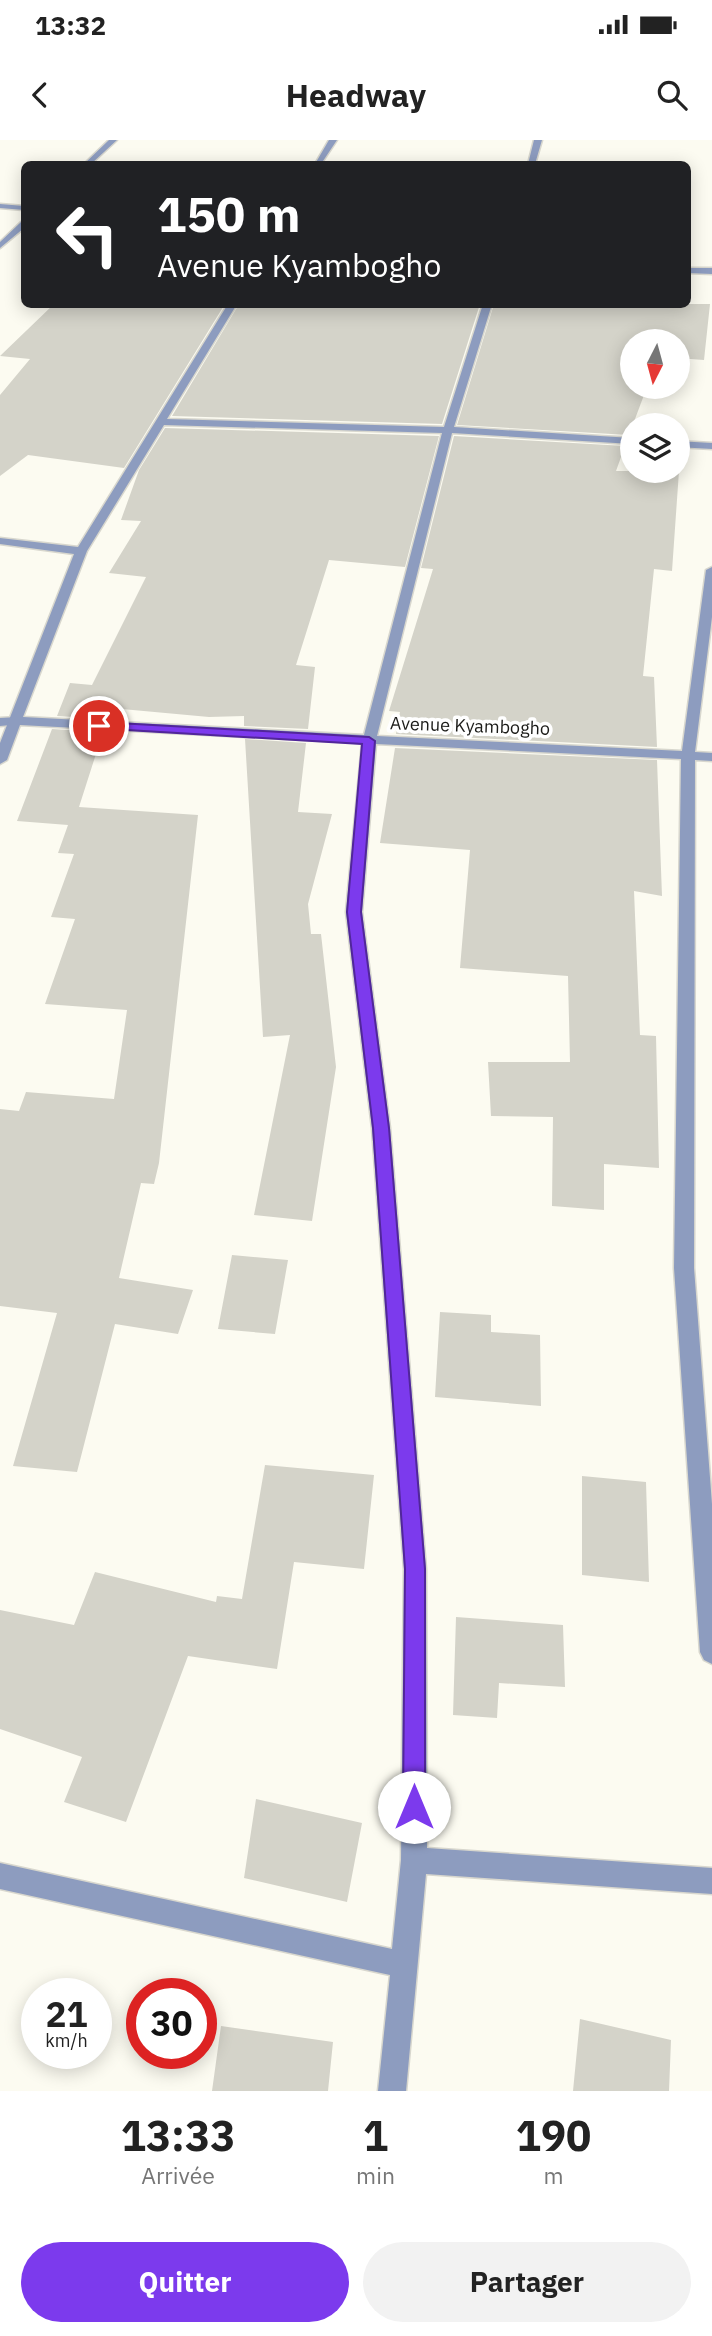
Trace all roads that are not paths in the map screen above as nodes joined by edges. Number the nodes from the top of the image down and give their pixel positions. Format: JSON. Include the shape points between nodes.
{"nodes":[{"id":1,"x":113,"y":140,"type":"edge"},
{"id":2,"x":333,"y":140,"type":"edge"},
{"id":3,"x":538,"y":140,"type":"edge"},
{"id":4,"x":91,"y":161,"type":"edge"},
{"id":5,"x":320,"y":161,"type":"edge"},
{"id":6,"x":532,"y":161,"type":"edge"},
{"id":7,"x":0,"y":206,"type":"edge"},
{"id":8,"x":21,"y":208,"type":"edge"},
{"id":9,"x":21,"y":227,"type":"edge"},
{"id":10,"x":0,"y":246,"type":"edge"},
{"id":11,"x":691,"y":270,"type":"edge"},
{"id":12,"x":712,"y":271,"type":"edge"},
{"id":13,"x":231,"y":308,"type":"edge"},
{"id":14,"x":487,"y":308,"type":"edge"},
{"id":15,"x":161,"y":422,"type":"junction"},
{"id":16,"x":448,"y":430,"type":"junction"},
{"id":17,"x":620,"y":441,"type":"edge"},
{"id":18,"x":690,"y":445,"type":"edge"},
{"id":19,"x":712,"y":446,"type":"edge"},
{"id":20,"x":0,"y":541,"type":"edge"},
{"id":21,"x":81,"y":551,"type":"junction"},
{"id":22,"x":712,"y":570,"type":"edge"},
{"id":23,"x":17,"y":721,"type":"junction"},
{"id":24,"x":0,"y":722,"type":"edge"},
{"id":25,"x":369,"y":741,"type":"junction"},
{"id":26,"x":688,"y":754,"type":"junction"},
{"id":27,"x":712,"y":757,"type":"edge"},
{"id":28,"x":0,"y":760,"type":"edge"},
{"id":29,"x":712,"y":1652,"type":"edge"},
{"id":30,"x":414,"y":1860,"type":"junction"},
{"id":31,"x":0,"y":1876,"type":"edge"},
{"id":32,"x":712,"y":1881,"type":"edge"},
{"id":33,"x":405,"y":1965,"type":"junction"},
{"id":34,"x":392,"y":2091,"type":"edge"}],
"edges":[{"from":1,"to":4,"type":"street"},
{"from":2,"to":5,"type":"street"},
{"from":3,"to":6,"type":"street"},
{"from":7,"to":8,"type":"street"},
{"from":9,"to":10,"type":"street"},
{"from":11,"to":12,"type":"street"},
{"from":13,"to":15,"type":"street"},
{"from":14,"to":16,"type":"street"},
{"from":15,"to":16,"type":"street"},
{"from":15,"to":21,"type":"street"},
{"from":16,"to":17,"type":"street"},
{"from":16,"to":25,"type":"street"},
{"from":18,"to":19,"type":"street"},
{"from":20,"to":21,"type":"street"},
{"from":21,"to":23,"type":"street"},
{"from":22,"to":26,"type":"street"},
{"from":23,"to":24,"type":"street","name":"Avenue Kyambogho"},
{"from":23,"to":25,"type":"street","name":"Avenue Kyambogho"},
{"from":23,"to":28,"type":"street"},
{"from":25,"to":26,"type":"street","name":"Avenue Kyambogho"},
{"from":25,"to":30,"type":"street","via":[[354,912],[381,1128],[415,1569]]},
{"from":26,"to":27,"type":"street","name":"Avenue Kyambogho"},
{"from":26,"to":29,"type":"street","via":[[684,1268]]},
{"from":30,"to":32,"type":"street"},
{"from":30,"to":33,"type":"street"},
{"from":31,"to":33,"type":"street"},
{"from":33,"to":34,"type":"street"}]}
